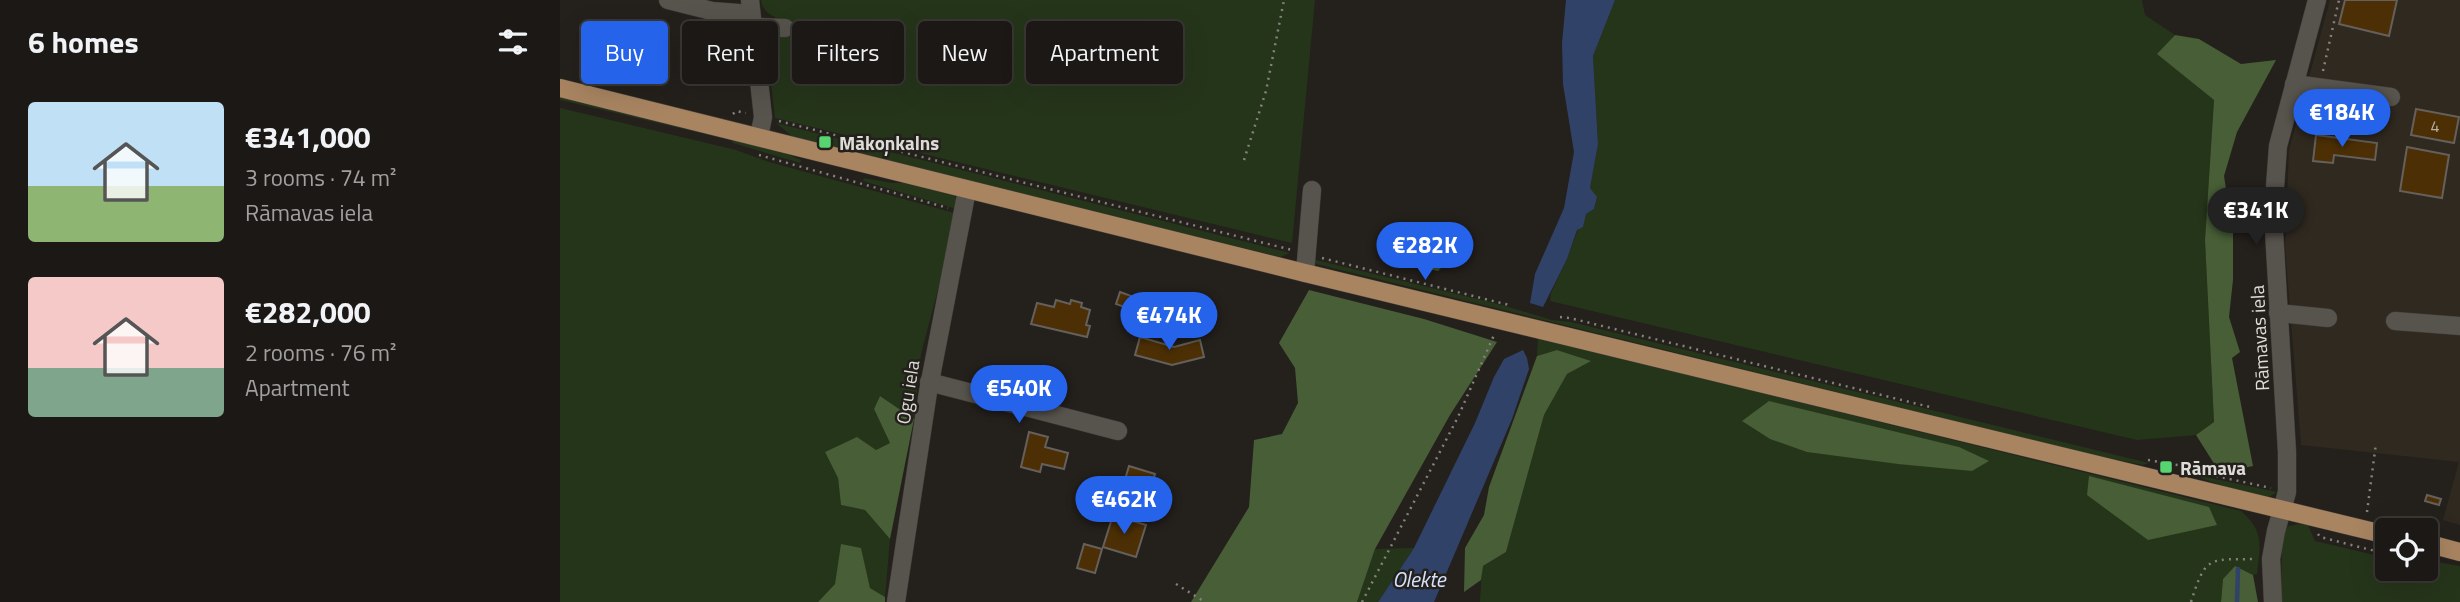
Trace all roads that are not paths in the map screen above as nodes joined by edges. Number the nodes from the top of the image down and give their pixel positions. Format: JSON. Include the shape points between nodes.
{"nodes":[{"id":1,"x":668,"y":0,"type":"edge"},
{"id":2,"x":2317,"y":0,"type":"edge"},
{"id":3,"x":751,"y":14,"type":"edge"},
{"id":4,"x":785,"y":28,"type":"dead end"},
{"id":5,"x":2294,"y":85,"type":"junction"},
{"id":6,"x":560,"y":88,"type":"edge"},
{"id":7,"x":2390,"y":97,"type":"dead end"},
{"id":8,"x":759,"y":137,"type":"junction"},
{"id":9,"x":967,"y":190,"type":"junction"},
{"id":10,"x":1312,"y":190,"type":"dead end"},
{"id":11,"x":1305,"y":273,"type":"junction"},
{"id":12,"x":2278,"y":313,"type":"junction"},
{"id":13,"x":2328,"y":318,"type":"dead end"},
{"id":14,"x":2395,"y":321,"type":"dead end"},
{"id":15,"x":2460,"y":326,"type":"edge"},
{"id":16,"x":929,"y":382,"type":"junction"},
{"id":17,"x":1118,"y":431,"type":"dead end"},
{"id":18,"x":2282,"y":510,"type":"junction"},
{"id":19,"x":2375,"y":532,"type":"edge"},
{"id":20,"x":2438,"y":546,"type":"edge"},
{"id":21,"x":2460,"y":552,"type":"edge"},
{"id":22,"x":896,"y":602,"type":"edge"},
{"id":23,"x":2273,"y":602,"type":"edge"}],
"edges":[{"from":1,"to":3,"type":"street","via":[[712,11]]},
{"from":2,"to":5,"type":"street","name":"Rāmavas iela"},
{"from":3,"to":4,"type":"street"},
{"from":3,"to":8,"type":"street","via":[[764,117]]},
{"from":5,"to":7,"type":"street"},
{"from":5,"to":12,"type":"street","name":"Rāmavas iela","via":[[2278,146],[2273,214]]},
{"from":6,"to":8,"type":"main road"},
{"from":8,"to":9,"type":"main road"},
{"from":9,"to":11,"type":"main road"},
{"from":9,"to":16,"type":"street","name":"Ogu iela"},
{"from":10,"to":11,"type":"street"},
{"from":11,"to":18,"type":"main road","via":[[1507,313]]},
{"from":12,"to":13,"type":"street"},
{"from":12,"to":18,"type":"street","name":"Rāmavas iela","via":[[2287,452]]},
{"from":14,"to":15,"type":"street"},
{"from":16,"to":17,"type":"street"},
{"from":16,"to":22,"type":"street","name":"Ogu iela"},
{"from":18,"to":19,"type":"main road"},
{"from":18,"to":23,"type":"street","name":"Rāmavas iela","via":[[2271,559]]},
{"from":20,"to":21,"type":"main road"}]}
